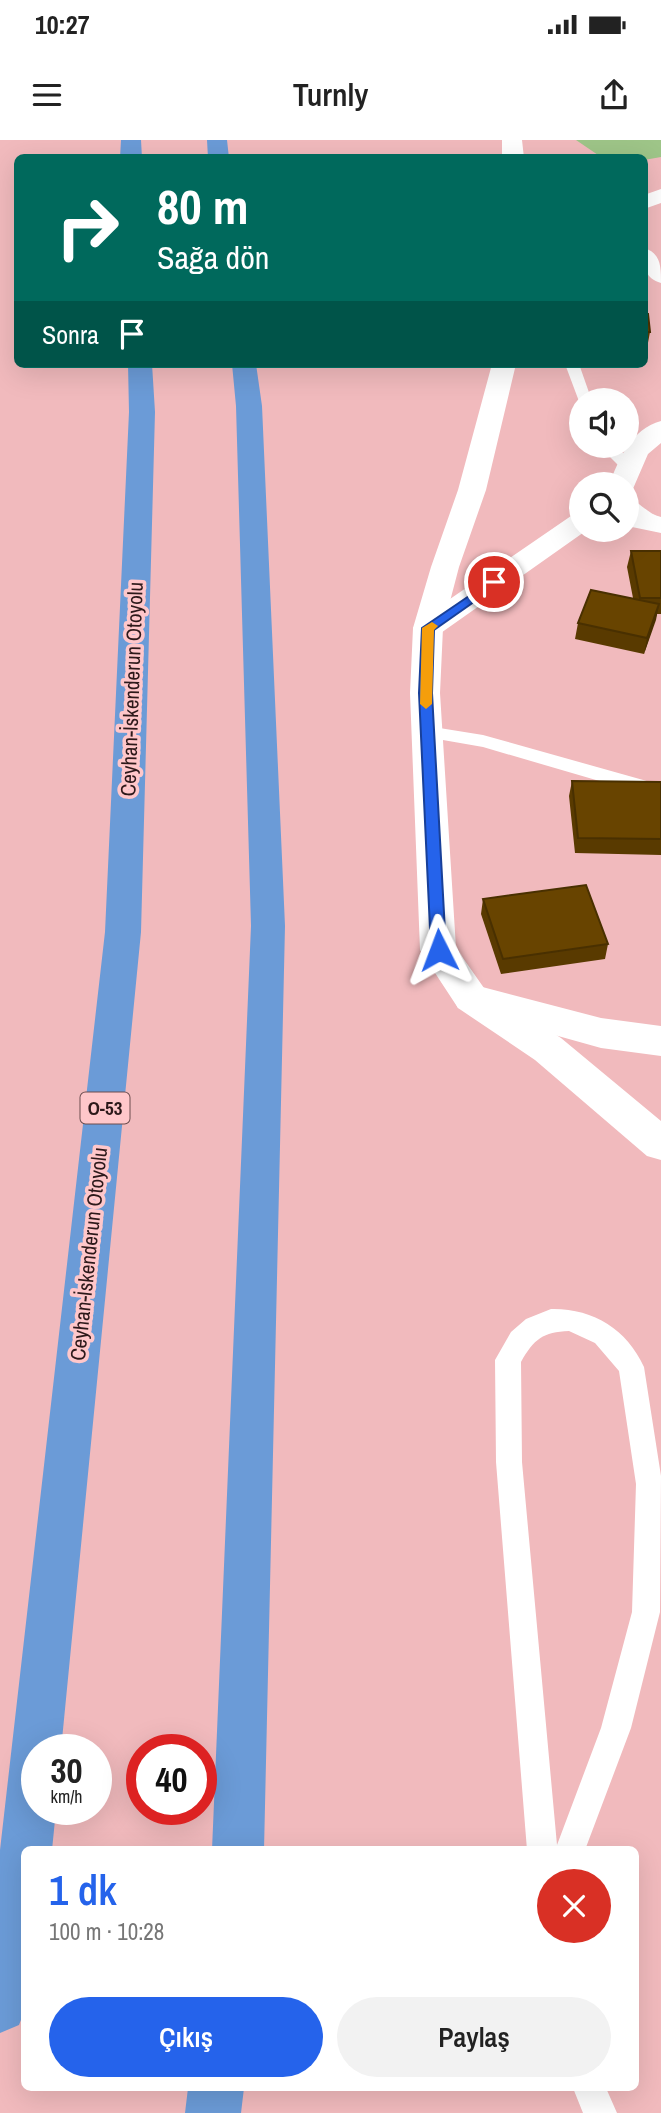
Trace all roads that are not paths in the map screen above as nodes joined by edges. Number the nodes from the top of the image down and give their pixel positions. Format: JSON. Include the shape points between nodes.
{"nodes":[{"id":1,"x":648,"y":260,"type":"edge"},
{"id":2,"x":661,"y":276,"type":"edge"},
{"id":3,"x":140,"y":368,"type":"edge"},
{"id":4,"x":244,"y":368,"type":"edge"},
{"id":5,"x":502,"y":368,"type":"edge"},
{"id":6,"x":573,"y":368,"type":"edge"},
{"id":7,"x":580,"y":388,"type":"edge"},
{"id":8,"x":661,"y":429,"type":"edge"},
{"id":9,"x":628,"y":472,"type":"edge"},
{"id":10,"x":639,"y":518,"type":"edge"},
{"id":11,"x":661,"y":525,"type":"edge"},
{"id":12,"x":569,"y":530,"type":"edge"},
{"id":13,"x":428,"y":628,"type":"junction"},
{"id":14,"x":427,"y":732,"type":"junction"},
{"id":15,"x":661,"y":792,"type":"edge"},
{"id":16,"x":471,"y":998,"type":"junction"},
{"id":17,"x":661,"y":1041,"type":"edge"},
{"id":18,"x":661,"y":1144,"type":"edge"},
{"id":19,"x":26,"y":1846,"type":"edge"},
{"id":20,"x":238,"y":1846,"type":"edge"},
{"id":21,"x":542,"y":1846,"type":"edge"},
{"id":22,"x":572,"y":1846,"type":"edge"},
{"id":23,"x":21,"y":1878,"type":"edge"},
{"id":24,"x":0,"y":2006,"type":"edge"},
{"id":25,"x":216,"y":2091,"type":"edge"},
{"id":26,"x":590,"y":2091,"type":"edge"},
{"id":27,"x":213,"y":2113,"type":"edge"},
{"id":28,"x":600,"y":2113,"type":"edge"}],
"edges":[{"from":1,"to":2,"type":"street"},
{"from":3,"to":19,"type":"highway","name":"Ceyhan-İskenderun Otoyolu","number":"O-53","via":[[142,426],[123,932]]},
{"from":4,"to":20,"type":"highway","via":[[268,926]]},
{"from":5,"to":13,"type":"street","via":[[472,489]]},
{"from":6,"to":7,"type":"lane"},
{"from":8,"to":9,"type":"street","via":[[636,451]]},
{"from":10,"to":11,"type":"street"},
{"from":12,"to":13,"type":"street"},
{"from":13,"to":14,"type":"street"},
{"from":14,"to":15,"type":"lane","via":[[483,741]]},
{"from":14,"to":16,"type":"street","via":[[439,950]]},
{"from":16,"to":17,"type":"street","via":[[601,1033]]},
{"from":16,"to":18,"type":"street","via":[[548,1049]]},
{"from":21,"to":22,"type":"lane","via":[[509,1462],[508,1360],[525,1333],[555,1320],[592,1326],[622,1350],[631,1367],[649,1484],[646,1612],[616,1728]]},
{"from":23,"to":24,"type":"highway"},
{"from":25,"to":27,"type":"highway"},
{"from":26,"to":28,"type":"lane"}]}
